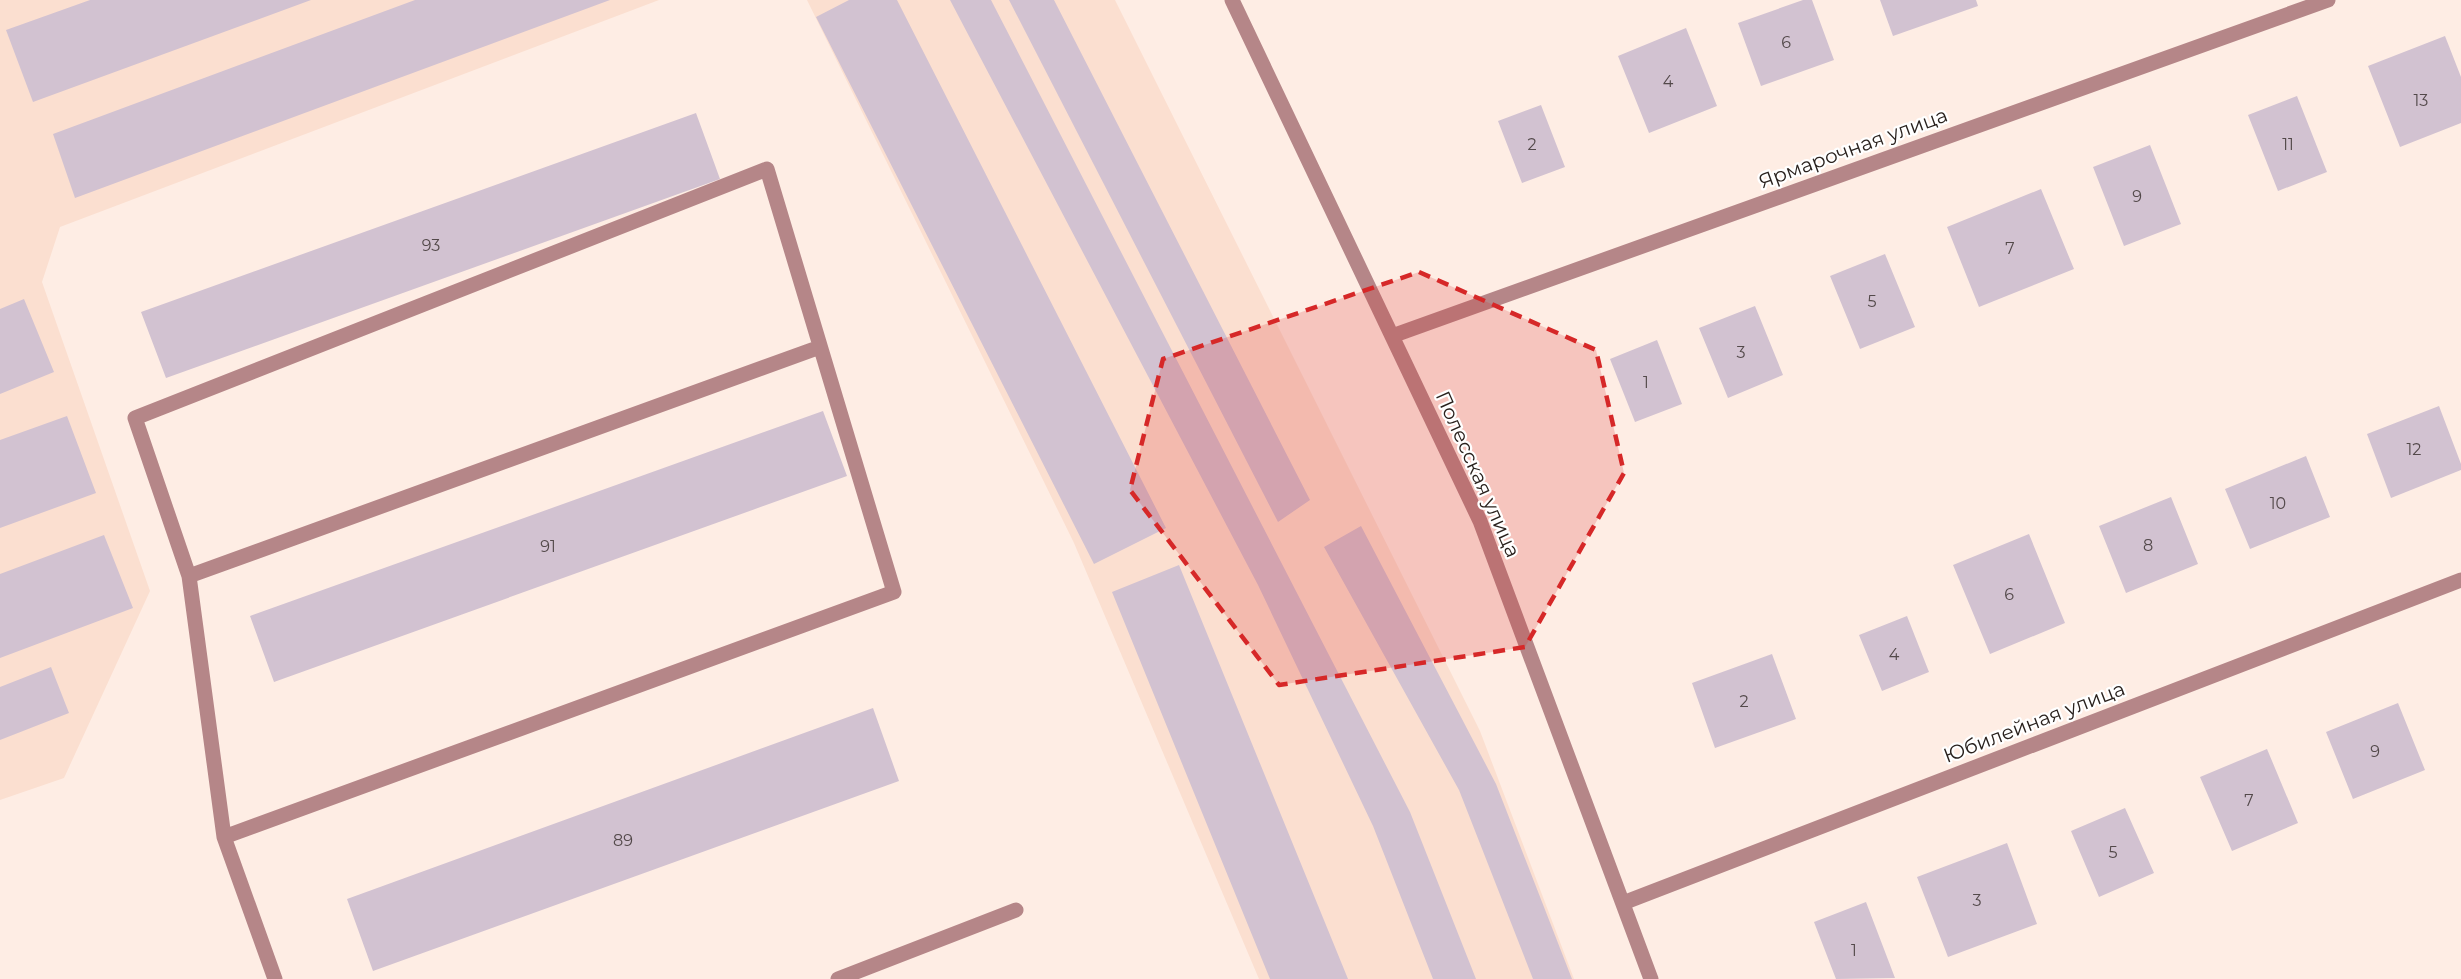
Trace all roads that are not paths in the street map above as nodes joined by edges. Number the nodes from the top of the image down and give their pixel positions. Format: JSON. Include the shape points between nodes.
{"nodes":[{"id":1,"x":1232,"y":0,"type":"edge"},
{"id":2,"x":2328,"y":0,"type":"edge"},
{"id":3,"x":1392,"y":336,"type":"junction"},
{"id":4,"x":820,"y":347,"type":"junction"},
{"id":5,"x":189,"y":576,"type":"junction"},
{"id":6,"x":2461,"y":580,"type":"edge"},
{"id":7,"x":224,"y":837,"type":"junction"},
{"id":8,"x":1623,"y":903,"type":"junction"},
{"id":9,"x":1016,"y":910,"type":"dead end"},
{"id":10,"x":275,"y":979,"type":"edge"},
{"id":11,"x":838,"y":979,"type":"edge"},
{"id":12,"x":1651,"y":979,"type":"edge"}],
"edges":[{"from":1,"to":3,"type":"street","name":"Полесская улица"},
{"from":2,"to":3,"type":"street","name":"Ярмарочная улица"},
{"from":3,"to":8,"type":"street","name":"Полесская улица","via":[[1480,521]]},
{"from":4,"to":5,"type":"street"},
{"from":4,"to":5,"type":"street","via":[[767,169],[135,418]]},
{"from":4,"to":7,"type":"street","via":[[894,592]]},
{"from":5,"to":7,"type":"street"},
{"from":6,"to":8,"type":"street","name":"Юбилейная улица"},
{"from":7,"to":10,"type":"street"},
{"from":8,"to":12,"type":"street","name":"Полесская улица"},
{"from":9,"to":11,"type":"street"}]}
